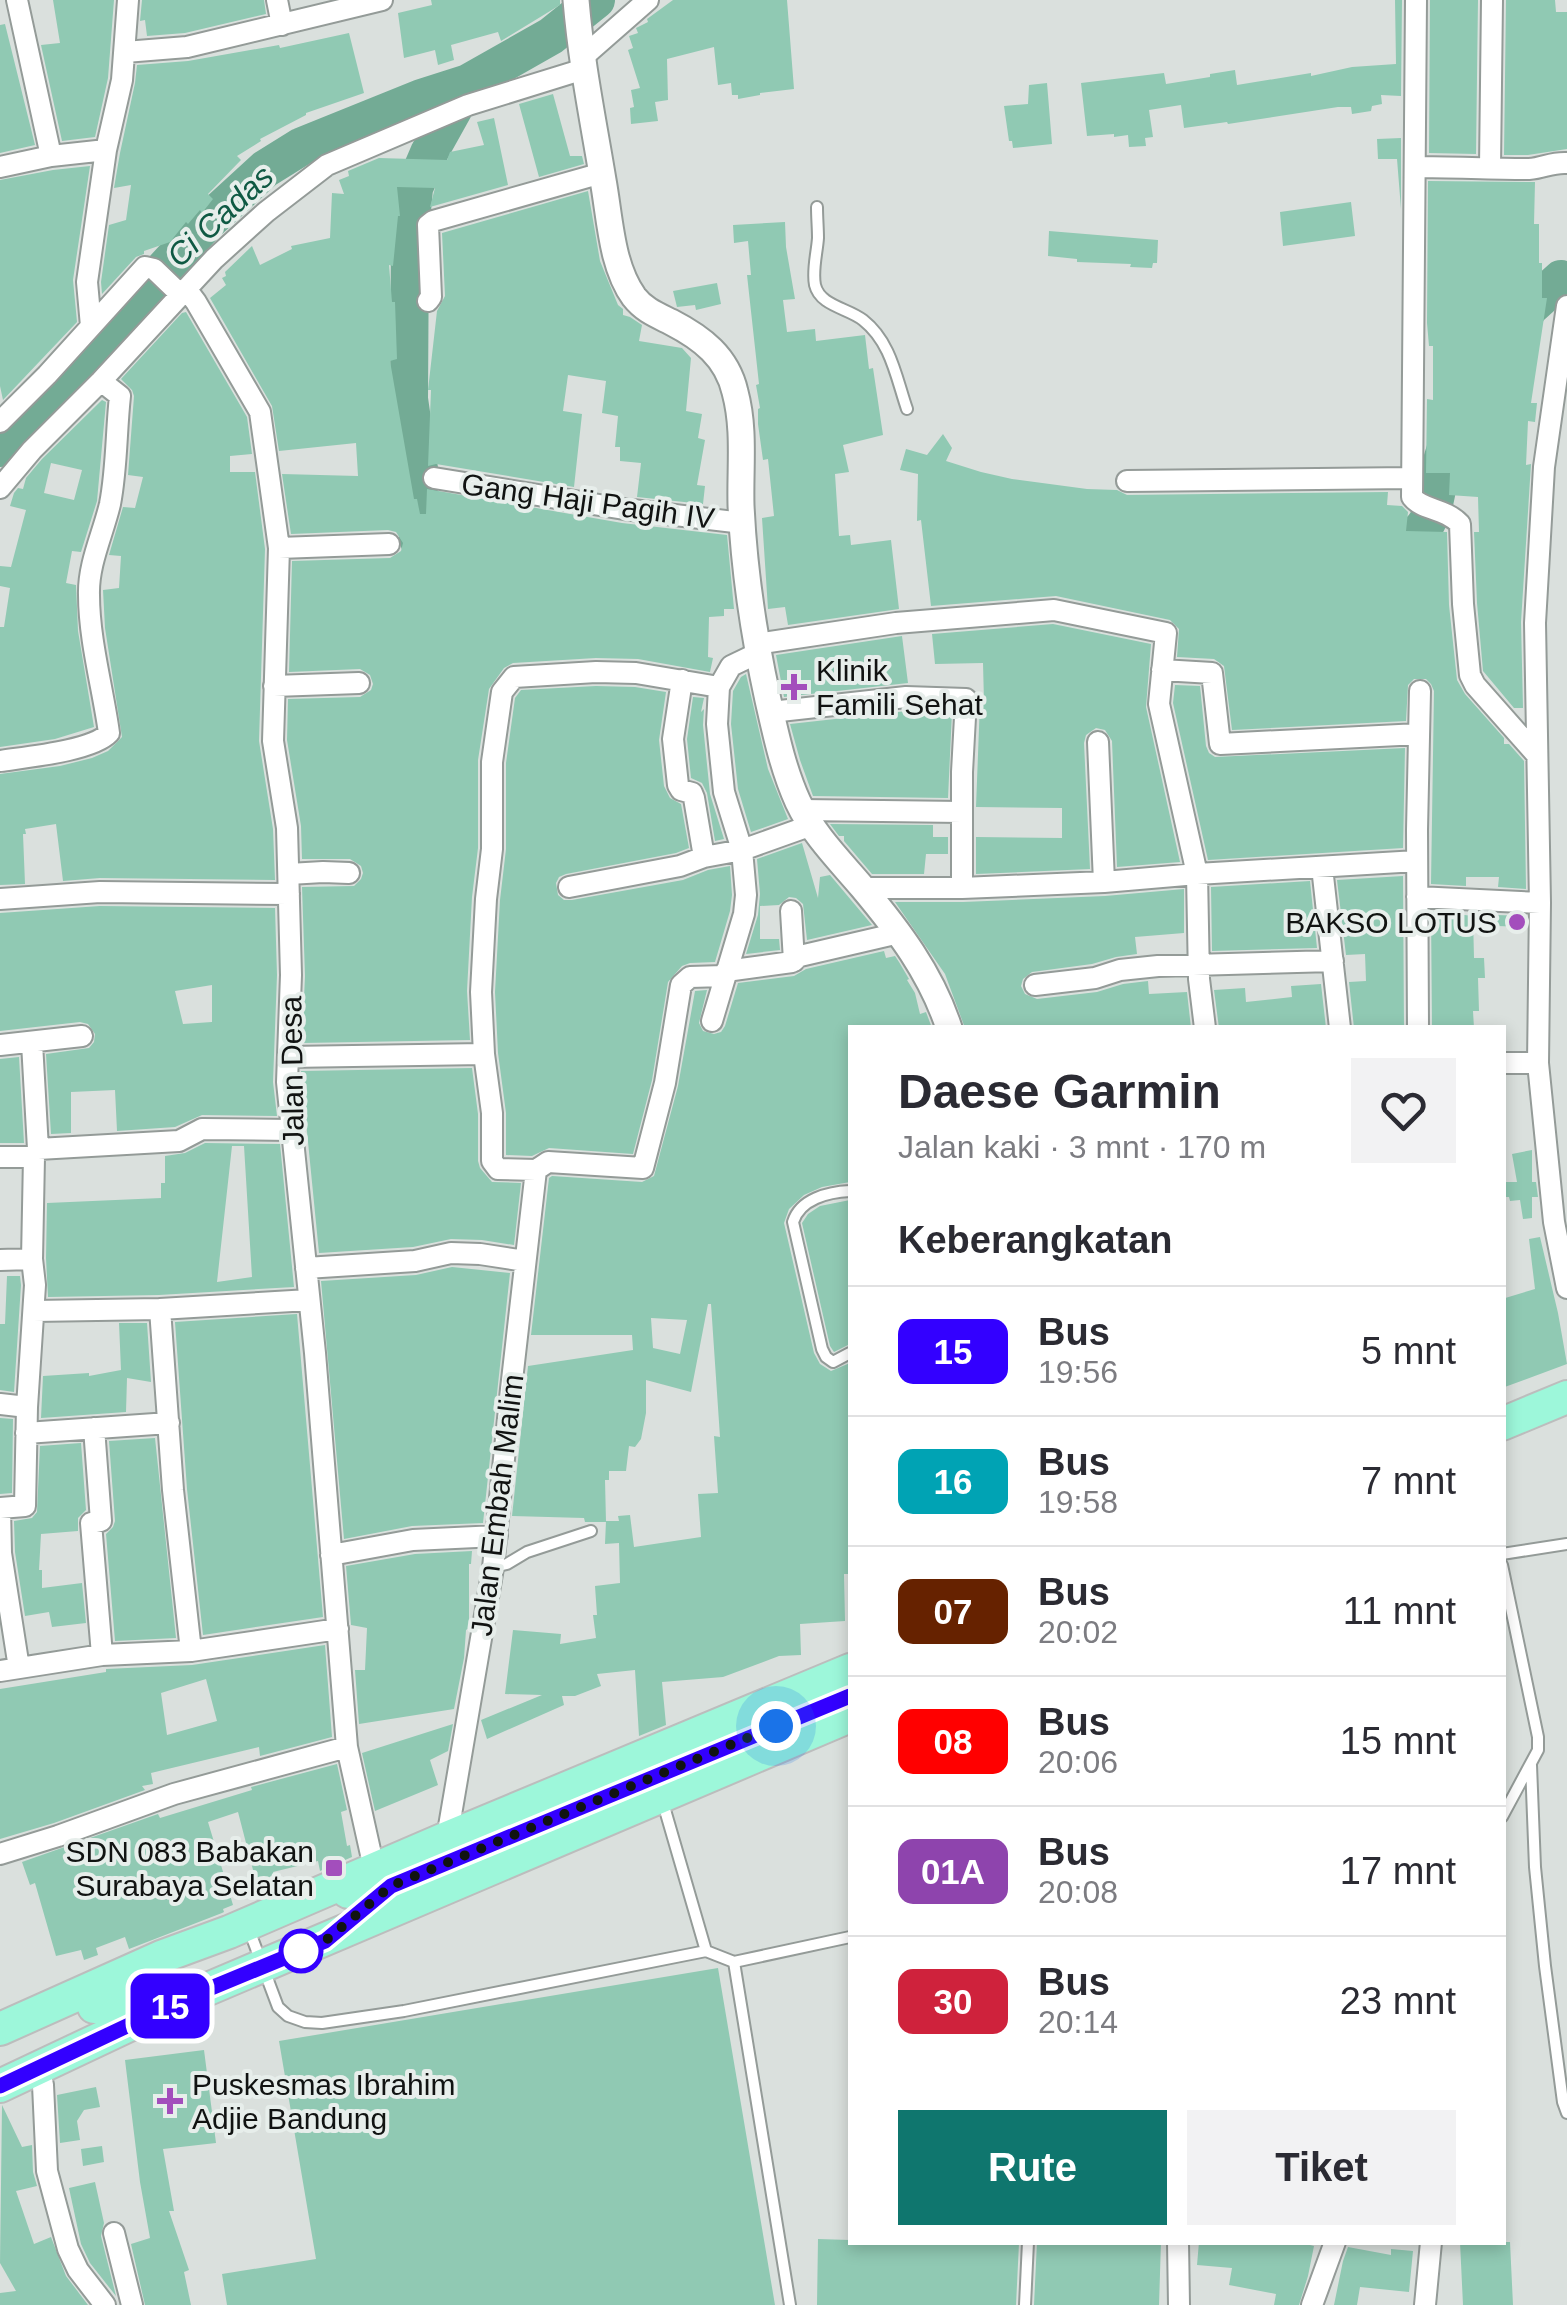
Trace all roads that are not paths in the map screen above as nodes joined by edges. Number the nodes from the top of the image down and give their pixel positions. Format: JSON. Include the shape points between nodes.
{"nodes":[{"id":1,"x":17,"y":0,"type":"edge"},
{"id":2,"x":128,"y":0,"type":"edge"},
{"id":3,"x":277,"y":0,"type":"edge"},
{"id":4,"x":382,"y":0,"type":"edge"},
{"id":5,"x":648,"y":0,"type":"edge"},
{"id":6,"x":1416,"y":0,"type":"edge"},
{"id":7,"x":1492,"y":0,"type":"edge"},
{"id":8,"x":577,"y":12,"type":"edge"},
{"id":9,"x":282,"y":25,"type":"junction"},
{"id":10,"x":124,"y":52,"type":"junction"},
{"id":11,"x":583,"y":63,"type":"junction"},
{"id":12,"x":106,"y":150,"type":"junction"},
{"id":13,"x":51,"y":156,"type":"junction"},
{"id":14,"x":1567,"y":163,"type":"edge"},
{"id":15,"x":0,"y":167,"type":"edge"},
{"id":16,"x":1416,"y":167,"type":"junction"},
{"id":17,"x":1490,"y":167,"type":"junction"},
{"id":18,"x":602,"y":173,"type":"junction"},
{"id":19,"x":816,"y":207,"type":"dead end"},
{"id":20,"x":173,"y":285,"type":"junction"},
{"id":21,"x":428,"y":301,"type":"dead end"},
{"id":22,"x":1567,"y":306,"type":"edge"},
{"id":23,"x":91,"y":326,"type":"junction"},
{"id":24,"x":102,"y":381,"type":"junction"},
{"id":25,"x":907,"y":409,"type":"dead end"},
{"id":26,"x":1,"y":417,"type":"edge"},
{"id":27,"x":434,"y":478,"type":"dead end"},
{"id":28,"x":1411,"y":478,"type":"junction"},
{"id":29,"x":1128,"y":481,"type":"dead end"},
{"id":30,"x":0,"y":488,"type":"edge"},
{"id":31,"x":743,"y":522,"type":"junction"},
{"id":32,"x":389,"y":544,"type":"dead end"},
{"id":33,"x":279,"y":548,"type":"junction"},
{"id":34,"x":757,"y":649,"type":"junction"},
{"id":35,"x":1162,"y":670,"type":"junction"},
{"id":36,"x":682,"y":680,"type":"junction"},
{"id":37,"x":359,"y":683,"type":"dead end"},
{"id":38,"x":274,"y":686,"type":"junction"},
{"id":39,"x":719,"y":687,"type":"junction"},
{"id":40,"x":1420,"y":691,"type":"dead end"},
{"id":41,"x":771,"y":712,"type":"junction"},
{"id":42,"x":1419,"y":734,"type":"junction"},
{"id":43,"x":1098,"y":742,"type":"dead end"},
{"id":44,"x":1537,"y":756,"type":"junction"},
{"id":45,"x":0,"y":761,"type":"edge"},
{"id":46,"x":962,"y":812,"type":"junction"},
{"id":47,"x":807,"y":817,"type":"junction"},
{"id":48,"x":742,"y":850,"type":"junction"},
{"id":49,"x":704,"y":857,"type":"junction"},
{"id":50,"x":1417,"y":860,"type":"junction"},
{"id":51,"x":1322,"y":867,"type":"junction"},
{"id":52,"x":349,"y":873,"type":"dead end"},
{"id":53,"x":1197,"y":874,"type":"junction"},
{"id":54,"x":1104,"y":882,"type":"junction"},
{"id":55,"x":289,"y":884,"type":"junction"},
{"id":56,"x":569,"y":887,"type":"dead end"},
{"id":57,"x":863,"y":888,"type":"junction"},
{"id":58,"x":962,"y":888,"type":"junction"},
{"id":59,"x":1417,"y":897,"type":"junction"},
{"id":60,"x":0,"y":899,"type":"edge"},
{"id":61,"x":1540,"y":903,"type":"junction"},
{"id":62,"x":791,"y":910,"type":"dead end"},
{"id":63,"x":899,"y":933,"type":"junction"},
{"id":64,"x":794,"y":960,"type":"junction"},
{"id":65,"x":1332,"y":960,"type":"junction"},
{"id":66,"x":1199,"y":963,"type":"junction"},
{"id":67,"x":725,"y":974,"type":"junction"},
{"id":68,"x":1034,"y":985,"type":"dead end"},
{"id":69,"x":712,"y":1022,"type":"dead end"},
{"id":70,"x":948,"y":1025,"type":"edge"},
{"id":71,"x":1206,"y":1025,"type":"edge"},
{"id":72,"x":1340,"y":1025,"type":"edge"},
{"id":73,"x":1418,"y":1025,"type":"edge"},
{"id":74,"x":82,"y":1036,"type":"dead end"},
{"id":75,"x":32,"y":1043,"type":"junction"},
{"id":76,"x":0,"y":1046,"type":"edge"},
{"id":77,"x":484,"y":1054,"type":"junction"},
{"id":78,"x":288,"y":1056,"type":"junction"},
{"id":79,"x":1506,"y":1063,"type":"edge"},
{"id":80,"x":1538,"y":1063,"type":"junction"},
{"id":81,"x":290,"y":1130,"type":"junction"},
{"id":82,"x":36,"y":1153,"type":"junction"},
{"id":83,"x":0,"y":1156,"type":"edge"},
{"id":84,"x":536,"y":1170,"type":"junction"},
{"id":85,"x":848,"y":1191,"type":"edge"},
{"id":86,"x":1564,"y":1248,"type":"edge"},
{"id":87,"x":32,"y":1259,"type":"junction"},
{"id":88,"x":0,"y":1260,"type":"edge"},
{"id":89,"x":525,"y":1261,"type":"junction"},
{"id":90,"x":306,"y":1268,"type":"junction"},
{"id":91,"x":1567,"y":1288,"type":"edge"},
{"id":92,"x":309,"y":1300,"type":"junction"},
{"id":93,"x":160,"y":1310,"type":"junction"},
{"id":94,"x":34,"y":1311,"type":"junction"},
{"id":95,"x":848,"y":1355,"type":"edge"},
{"id":96,"x":1567,"y":1375,"type":"edge"},
{"id":97,"x":1567,"y":1398,"type":"edge"},
{"id":98,"x":1506,"y":1400,"type":"edge"},
{"id":99,"x":0,"y":1404,"type":"edge"},
{"id":100,"x":26,"y":1406,"type":"junction"},
{"id":101,"x":1567,"y":1415,"type":"edge"},
{"id":102,"x":1506,"y":1422,"type":"edge"},
{"id":103,"x":169,"y":1423,"type":"junction"},
{"id":104,"x":94,"y":1428,"type":"junction"},
{"id":105,"x":26,"y":1433,"type":"junction"},
{"id":106,"x":1506,"y":1439,"type":"edge"},
{"id":107,"x":0,"y":1508,"type":"edge"},
{"id":108,"x":591,"y":1531,"type":"dead end"},
{"id":109,"x":497,"y":1536,"type":"junction"},
{"id":110,"x":1567,"y":1544,"type":"edge"},
{"id":111,"x":1506,"y":1553,"type":"edge"},
{"id":112,"x":331,"y":1554,"type":"junction"},
{"id":113,"x":494,"y":1568,"type":"junction"},
{"id":114,"x":1506,"y":1584,"type":"edge"},
{"id":115,"x":338,"y":1629,"type":"junction"},
{"id":116,"x":192,"y":1651,"type":"junction"},
{"id":117,"x":102,"y":1655,"type":"junction"},
{"id":118,"x":10,"y":1669,"type":"edge"},
{"id":119,"x":848,"y":1671,"type":"edge"},
{"id":120,"x":848,"y":1697,"type":"edge"},
{"id":121,"x":848,"y":1717,"type":"edge"},
{"id":122,"x":347,"y":1747,"type":"junction"},
{"id":123,"x":1530,"y":1765,"type":"junction"},
{"id":124,"x":661,"y":1795,"type":"junction"},
{"id":125,"x":1506,"y":1810,"type":"edge"},
{"id":126,"x":447,"y":1838,"type":"junction"},
{"id":127,"x":0,"y":1854,"type":"edge"},
{"id":128,"x":391,"y":1878,"type":"junction"},
{"id":129,"x":848,"y":1937,"type":"edge"},
{"id":130,"x":325,"y":1941,"type":"junction"},
{"id":131,"x":255,"y":1945,"type":"junction"},
{"id":132,"x":706,"y":1951,"type":"junction"},
{"id":133,"x":734,"y":1962,"type":"junction"},
{"id":134,"x":170,"y":1980,"type":"junction"},
{"id":135,"x":101,"y":2012,"type":"junction"},
{"id":136,"x":0,"y":2028,"type":"edge"},
{"id":137,"x":0,"y":2052,"type":"edge"},
{"id":138,"x":0,"y":2067,"type":"edge"},
{"id":139,"x":39,"y":2068,"type":"junction"},
{"id":140,"x":0,"y":2086,"type":"edge"},
{"id":141,"x":1567,"y":2112,"type":"edge"},
{"id":142,"x":114,"y":2232,"type":"dead end"},
{"id":143,"x":1028,"y":2245,"type":"edge"},
{"id":144,"x":1178,"y":2245,"type":"edge"},
{"id":145,"x":1335,"y":2245,"type":"edge"},
{"id":146,"x":1432,"y":2245,"type":"edge"},
{"id":147,"x":105,"y":2305,"type":"edge"},
{"id":148,"x":132,"y":2305,"type":"edge"},
{"id":149,"x":790,"y":2305,"type":"edge"},
{"id":150,"x":1025,"y":2305,"type":"edge"},
{"id":151,"x":1179,"y":2305,"type":"edge"},
{"id":152,"x":1312,"y":2305,"type":"edge"},
{"id":153,"x":1425,"y":2305,"type":"edge"}],
"edges":[{"from":1,"to":13,"type":"street"},
{"from":2,"to":10,"type":"street"},
{"from":3,"to":9,"type":"street"},
{"from":4,"to":9,"type":"street"},
{"from":5,"to":11,"type":"street"},
{"from":6,"to":16,"type":"street"},
{"from":7,"to":17,"type":"street"},
{"from":8,"to":11,"type":"street"},
{"from":9,"to":10,"type":"street","via":[[186,47]]},
{"from":10,"to":12,"type":"street"},
{"from":11,"to":18,"type":"street"},
{"from":11,"to":20,"type":"street","via":[[327,165],[214,260]]},
{"from":12,"to":13,"type":"street"},
{"from":12,"to":23,"type":"street","via":[[88,282]]},
{"from":13,"to":15,"type":"street"},
{"from":14,"to":17,"type":"street"},
{"from":16,"to":17,"type":"street"},
{"from":16,"to":28,"type":"street"},
{"from":18,"to":21,"type":"street","via":[[433,221]]},
{"from":18,"to":31,"type":"street","via":[[618,266],[634,297],[701,339],[727,368],[741,419]]},
{"from":19,"to":25,"type":"lane","via":[[816,289],[882,337]]},
{"from":20,"to":23,"type":"street","via":[[147,266]]},
{"from":20,"to":24,"type":"street"},
{"from":20,"to":33,"type":"street","name":"Jalan Desa","via":[[196,302],[260,412]]},
{"from":22,"to":44,"type":"street","via":[[1544,468],[1534,623]]},
{"from":23,"to":26,"type":"street"},
{"from":24,"to":30,"type":"street"},
{"from":24,"to":45,"type":"street","via":[[120,396],[110,503],[88,593],[109,734],[60,752]]},
{"from":27,"to":31,"type":"street","name":"Gang Haji Pagih IV"},
{"from":28,"to":29,"type":"street"},
{"from":28,"to":44,"type":"street","via":[[1418,505],[1457,520],[1461,529],[1470,675]]},
{"from":31,"to":34,"type":"street"},
{"from":32,"to":33,"type":"street"},
{"from":33,"to":38,"type":"street","name":"Jalan Desa"},
{"from":34,"to":35,"type":"street","via":[[896,623],[1054,610],[1166,632]]},
{"from":34,"to":39,"type":"street","via":[[731,666]]},
{"from":34,"to":41,"type":"street"},
{"from":35,"to":42,"type":"street","via":[[1212,673],[1220,744]]},
{"from":35,"to":53,"type":"street","via":[[1159,704]]},
{"from":36,"to":39,"type":"street"},
{"from":36,"to":49,"type":"street","via":[[673,739],[678,784],[694,798]]},
{"from":36,"to":77,"type":"street","via":[[636,672],[514,677],[502,692],[492,762]]},
{"from":37,"to":38,"type":"street"},
{"from":38,"to":55,"type":"street","name":"Jalan Desa","via":[[273,740]]},
{"from":39,"to":48,"type":"street","via":[[724,792]]},
{"from":40,"to":42,"type":"street"},
{"from":41,"to":46,"type":"street","via":[[906,697],[966,699]]},
{"from":41,"to":47,"type":"street","via":[[784,768]]},
{"from":42,"to":50,"type":"street"},
{"from":43,"to":54,"type":"street"},
{"from":44,"to":61,"type":"street"},
{"from":46,"to":47,"type":"street"},
{"from":46,"to":58,"type":"street"},
{"from":47,"to":48,"type":"street"},
{"from":47,"to":57,"type":"street"},
{"from":48,"to":49,"type":"street"},
{"from":48,"to":67,"type":"street","via":[[744,914]]},
{"from":49,"to":56,"type":"street"},
{"from":50,"to":51,"type":"street"},
{"from":50,"to":59,"type":"street"},
{"from":51,"to":53,"type":"street"},
{"from":51,"to":65,"type":"street"},
{"from":52,"to":55,"type":"street","via":[[323,872]]},
{"from":53,"to":54,"type":"street"},
{"from":53,"to":66,"type":"street"},
{"from":54,"to":58,"type":"street"},
{"from":55,"to":60,"type":"street"},
{"from":55,"to":78,"type":"street","name":"Jalan Desa"},
{"from":57,"to":58,"type":"street"},
{"from":57,"to":63,"type":"street"},
{"from":59,"to":61,"type":"street"},
{"from":59,"to":73,"type":"street"},
{"from":61,"to":80,"type":"street"},
{"from":62,"to":64,"type":"street"},
{"from":63,"to":64,"type":"street"},
{"from":63,"to":70,"type":"street"},
{"from":64,"to":67,"type":"street"},
{"from":65,"to":66,"type":"street"},
{"from":65,"to":72,"type":"street"},
{"from":66,"to":68,"type":"street"},
{"from":66,"to":71,"type":"street"},
{"from":67,"to":69,"type":"street"},
{"from":67,"to":84,"type":"street","via":[[690,978],[681,986],[644,1168],[548,1162]]},
{"from":74,"to":75,"type":"street"},
{"from":75,"to":76,"type":"street"},
{"from":75,"to":82,"type":"street"},
{"from":77,"to":78,"type":"street"},
{"from":77,"to":84,"type":"street","via":[[492,1161],[498,1169]]},
{"from":78,"to":81,"type":"street","name":"Jalan Desa"},
{"from":79,"to":80,"type":"street"},
{"from":80,"to":86,"type":"street"},
{"from":81,"to":82,"type":"street","via":[[202,1129],[179,1142]]},
{"from":81,"to":90,"type":"street","name":"Jalan Desa"},
{"from":82,"to":83,"type":"street"},
{"from":82,"to":87,"type":"street"},
{"from":84,"to":89,"type":"street","name":"Jalan Embah Malim"},
{"from":85,"to":95,"type":"lane","via":[[820,1195],[793,1222],[822,1350],[833,1362]]},
{"from":86,"to":91,"type":"street"},
{"from":87,"to":88,"type":"street"},
{"from":87,"to":94,"type":"street"},
{"from":89,"to":90,"type":"street","via":[[451,1253]]},
{"from":89,"to":109,"type":"street","name":"Jalan Embah Malim"},
{"from":90,"to":92,"type":"street","name":"Jalan Desa"},
{"from":92,"to":93,"type":"street"},
{"from":92,"to":112,"type":"street","name":"Jalan Desa"},
{"from":93,"to":94,"type":"street"},
{"from":93,"to":103,"type":"street"},
{"from":94,"to":100,"type":"street"},
{"from":96,"to":98,"type":"main road"},
{"from":97,"to":102,"type":"main road"},
{"from":99,"to":100,"type":"street"},
{"from":100,"to":105,"type":"street"},
{"from":101,"to":106,"type":"main road"},
{"from":103,"to":104,"type":"street"},
{"from":103,"to":116,"type":"street"},
{"from":104,"to":105,"type":"street"},
{"from":104,"to":117,"type":"street","via":[[101,1521],[91,1524]]},
{"from":105,"to":107,"type":"street","via":[[26,1506]]},
{"from":107,"to":118,"type":"street"},
{"from":108,"to":113,"type":"lane"},
{"from":109,"to":112,"type":"street"},
{"from":109,"to":113,"type":"street","name":"Jalan Embah Malim"},
{"from":110,"to":111,"type":"lane"},
{"from":112,"to":115,"type":"street","name":"Jalan Desa"},
{"from":113,"to":126,"type":"street","name":"Jalan Embah Malim"},
{"from":114,"to":123,"type":"lane","via":[[1538,1736]]},
{"from":115,"to":116,"type":"street"},
{"from":115,"to":122,"type":"street","name":"Jalan Desa"},
{"from":116,"to":117,"type":"street"},
{"from":117,"to":118,"type":"street"},
{"from":119,"to":126,"type":"main road"},
{"from":120,"to":128,"type":"main road"},
{"from":121,"to":124,"type":"main road"},
{"from":122,"to":127,"type":"street","via":[[174,1794]]},
{"from":122,"to":128,"type":"street","name":"Jalan Desa"},
{"from":123,"to":125,"type":"lane"},
{"from":123,"to":141,"type":"lane","via":[[1545,1966]]},
{"from":124,"to":130,"type":"main road"},
{"from":124,"to":132,"type":"lane"},
{"from":126,"to":128,"type":"main road"},
{"from":128,"to":130,"type":"main road"},
{"from":128,"to":131,"type":"main road"},
{"from":128,"to":131,"type":"main road","via":[[311,1897]]},
{"from":129,"to":133,"type":"lane"},
{"from":130,"to":131,"type":"main road"},
{"from":131,"to":132,"type":"lane","via":[[278,2007],[304,2022],[322,2023]]},
{"from":131,"to":134,"type":"main road"},
{"from":132,"to":133,"type":"lane"},
{"from":133,"to":149,"type":"lane"},
{"from":134,"to":135,"type":"main road"},
{"from":134,"to":136,"type":"main road"},
{"from":134,"to":139,"type":"main road"},
{"from":135,"to":137,"type":"main road"},
{"from":135,"to":138,"type":"main road"},
{"from":139,"to":140,"type":"main road"},
{"from":139,"to":147,"type":"street","via":[[47,2171],[68,2249]]},
{"from":142,"to":148,"type":"street"},
{"from":143,"to":150,"type":"lane"},
{"from":144,"to":151,"type":"street"},
{"from":145,"to":152,"type":"street"},
{"from":146,"to":153,"type":"street"}]}
